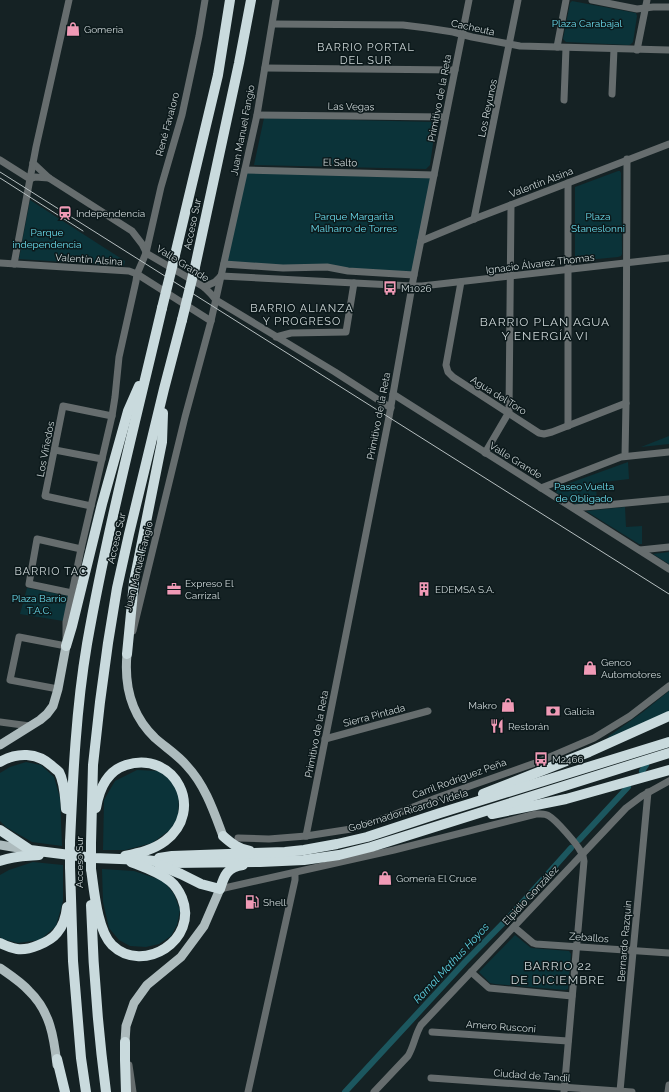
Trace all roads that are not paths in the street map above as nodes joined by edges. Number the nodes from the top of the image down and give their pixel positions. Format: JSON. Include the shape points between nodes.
{"nodes":[{"id":1,"x":69,"y":0,"type":"edge"},
{"id":2,"x":205,"y":0,"type":"edge"},
{"id":3,"x":230,"y":0,"type":"edge"},
{"id":4,"x":251,"y":0,"type":"edge"},
{"id":5,"x":276,"y":0,"type":"edge"},
{"id":6,"x":469,"y":0,"type":"edge"},
{"id":7,"x":518,"y":0,"type":"edge"},
{"id":8,"x":566,"y":0,"type":"edge"},
{"id":9,"x":592,"y":0,"type":"edge"},
{"id":10,"x":647,"y":0,"type":"edge"},
{"id":11,"x":669,"y":7,"type":"edge"},
{"id":12,"x":645,"y":8,"type":"junction"},
{"id":13,"x":273,"y":24,"type":"junction"},
{"id":14,"x":462,"y":35,"type":"junction"},
{"id":15,"x":510,"y":44,"type":"junction"},
{"id":16,"x":557,"y":47,"type":"junction"},
{"id":17,"x":566,"y":48,"type":"junction"},
{"id":18,"x":614,"y":49,"type":"junction"},
{"id":19,"x":637,"y":50,"type":"junction"},
{"id":20,"x":669,"y":50,"type":"edge"},
{"id":21,"x":265,"y":68,"type":"junction"},
{"id":22,"x":455,"y":70,"type":"junction"},
{"id":23,"x":612,"y":94,"type":"dead end"},
{"id":24,"x":564,"y":100,"type":"dead end"},
{"id":25,"x":257,"y":115,"type":"junction"},
{"id":26,"x":445,"y":117,"type":"junction"},
{"id":27,"x":669,"y":144,"type":"edge"},
{"id":28,"x":0,"y":160,"type":"edge"},
{"id":29,"x":627,"y":160,"type":"junction"},
{"id":30,"x":33,"y":163,"type":"junction"},
{"id":31,"x":245,"y":170,"type":"junction"},
{"id":32,"x":434,"y":175,"type":"junction"},
{"id":33,"x":49,"y":178,"type":"junction"},
{"id":34,"x":30,"y":179,"type":"junction"},
{"id":35,"x":568,"y":182,"type":"junction"},
{"id":36,"x":511,"y":205,"type":"junction"},
{"id":37,"x":474,"y":219,"type":"junction"},
{"id":38,"x":132,"y":231,"type":"junction"},
{"id":39,"x":150,"y":233,"type":"junction"},
{"id":40,"x":421,"y":241,"type":"junction"},
{"id":41,"x":146,"y":252,"type":"junction"},
{"id":42,"x":669,"y":258,"type":"edge"},
{"id":43,"x":626,"y":262,"type":"junction"},
{"id":44,"x":0,"y":263,"type":"edge"},
{"id":45,"x":14,"y":264,"type":"junction"},
{"id":46,"x":224,"y":264,"type":"junction"},
{"id":47,"x":568,"y":269,"type":"junction"},
{"id":48,"x":137,"y":274,"type":"junction"},
{"id":49,"x":414,"y":275,"type":"junction"},
{"id":50,"x":221,"y":276,"type":"junction"},
{"id":51,"x":510,"y":276,"type":"junction"},
{"id":52,"x":462,"y":282,"type":"junction"},
{"id":53,"x":354,"y":283,"type":"junction"},
{"id":54,"x":412,"y":286,"type":"junction"},
{"id":55,"x":204,"y":288,"type":"junction"},
{"id":56,"x":216,"y":300,"type":"junction"},
{"id":57,"x":212,"y":321,"type":"junction"},
{"id":58,"x":276,"y":337,"type":"junction"},
{"id":59,"x":149,"y":362,"type":"junction"},
{"id":60,"x":164,"y":389,"type":"junction"},
{"id":61,"x":393,"y":394,"type":"junction"},
{"id":62,"x":626,"y":403,"type":"junction"},
{"id":63,"x":391,"y":408,"type":"junction"},
{"id":64,"x":509,"y":412,"type":"junction"},
{"id":65,"x":112,"y":416,"type":"junction"},
{"id":66,"x":568,"y":426,"type":"junction"},
{"id":67,"x":55,"y":450,"type":"junction"},
{"id":68,"x":485,"y":452,"type":"junction"},
{"id":69,"x":669,"y":452,"type":"edge"},
{"id":70,"x":625,"y":456,"type":"junction"},
{"id":71,"x":102,"y":459,"type":"junction"},
{"id":72,"x":541,"y":488,"type":"junction"},
{"id":73,"x":669,"y":499,"type":"edge"},
{"id":74,"x":91,"y":506,"type":"junction"},
{"id":75,"x":574,"y":508,"type":"junction"},
{"id":76,"x":669,"y":547,"type":"edge"},
{"id":77,"x":81,"y":549,"type":"junction"},
{"id":78,"x":640,"y":550,"type":"junction"},
{"id":79,"x":669,"y":569,"type":"edge"},
{"id":80,"x":72,"y":593,"type":"junction"},
{"id":81,"x":66,"y":646,"type":"junction"},
{"id":82,"x":127,"y":654,"type":"junction"},
{"id":83,"x":669,"y":686,"type":"edge"},
{"id":84,"x":58,"y":689,"type":"junction"},
{"id":85,"x":428,"y":711,"type":"dead end"},
{"id":86,"x":669,"y":716,"type":"edge"},
{"id":87,"x":0,"y":722,"type":"edge"},
{"id":88,"x":30,"y":726,"type":"junction"},
{"id":89,"x":326,"y":739,"type":"junction"},
{"id":90,"x":669,"y":742,"type":"edge"},
{"id":91,"x":0,"y":745,"type":"edge"},
{"id":92,"x":669,"y":753,"type":"edge"},
{"id":93,"x":0,"y":762,"type":"edge"},
{"id":94,"x":669,"y":770,"type":"edge"},
{"id":95,"x":669,"y":781,"type":"edge"},
{"id":96,"x":536,"y":789,"type":"junction"},
{"id":97,"x":648,"y":792,"type":"junction"},
{"id":98,"x":440,"y":813,"type":"junction"},
{"id":99,"x":443,"y":824,"type":"junction"},
{"id":100,"x":0,"y":830,"type":"edge"},
{"id":101,"x":223,"y":836,"type":"joint"},
{"id":102,"x":306,"y":836,"type":"junction"},
{"id":103,"x":238,"y":838,"type":"dead end"},
{"id":104,"x":70,"y":842,"type":"junction"},
{"id":105,"x":91,"y":843,"type":"junction"},
{"id":106,"x":0,"y":845,"type":"edge"},
{"id":107,"x":30,"y":850,"type":"junction"},
{"id":108,"x":582,"y":853,"type":"junction"},
{"id":109,"x":53,"y":854,"type":"junction"},
{"id":110,"x":260,"y":858,"type":"junction"},
{"id":111,"x":108,"y":859,"type":"junction"},
{"id":112,"x":126,"y":860,"type":"junction"},
{"id":113,"x":146,"y":860,"type":"junction"},
{"id":114,"x":0,"y":862,"type":"edge"},
{"id":115,"x":70,"y":868,"type":"junction"},
{"id":116,"x":91,"y":869,"type":"junction"},
{"id":117,"x":296,"y":872,"type":"junction"},
{"id":118,"x":220,"y":889,"type":"junction"},
{"id":119,"x":514,"y":927,"type":"junction"},
{"id":120,"x":0,"y":943,"type":"edge"},
{"id":121,"x":577,"y":946,"type":"junction"},
{"id":122,"x":633,"y":950,"type":"junction"},
{"id":123,"x":669,"y":953,"type":"edge"},
{"id":124,"x":0,"y":968,"type":"edge"},
{"id":125,"x":471,"y":972,"type":"junction"},
{"id":126,"x":572,"y":996,"type":"junction"},
{"id":127,"x":432,"y":1032,"type":"dead end"},
{"id":128,"x":568,"y":1041,"type":"junction"},
{"id":129,"x":125,"y":1042,"type":"junction"},
{"id":130,"x":57,"y":1059,"type":"junction"},
{"id":131,"x":431,"y":1078,"type":"dead end"},
{"id":132,"x":669,"y":1085,"type":"edge"},
{"id":133,"x":564,"y":1089,"type":"edge"},
{"id":134,"x":620,"y":1091,"type":"edge"},
{"id":135,"x":61,"y":1092,"type":"edge"},
{"id":136,"x":65,"y":1092,"type":"edge"},
{"id":137,"x":86,"y":1092,"type":"edge"},
{"id":138,"x":106,"y":1092,"type":"edge"},
{"id":139,"x":126,"y":1092,"type":"edge"},
{"id":140,"x":133,"y":1092,"type":"edge"},
{"id":141,"x":248,"y":1092,"type":"edge"},
{"id":142,"x":374,"y":1092,"type":"edge"},
{"id":143,"x":632,"y":1092,"type":"edge"},
{"id":144,"x":668,"y":1092,"type":"edge"}],
"edges":[{"from":1,"to":30,"type":"street"},
{"from":2,"to":39,"type":"street","name":"René Favaloro","via":[[182,115]]},
{"from":3,"to":59,"type":"highway","name":"Acceso Sur","bridge":true,"via":[[218,75]]},
{"from":4,"to":60,"type":"highway","name":"Acceso Sur","bridge":true,"via":[[196,267]]},
{"from":5,"to":13,"type":"street","name":"Juan Manuel Fangio"},
{"from":6,"to":14,"type":"street","name":"Primitivo de la Reta"},
{"from":7,"to":15,"type":"street","name":"Los Reyunos"},
{"from":8,"to":16,"type":"street"},
{"from":9,"to":12,"type":"street","via":[[637,9]]},
{"from":10,"to":12,"type":"street"},
{"from":11,"to":12,"type":"street"},
{"from":12,"to":19,"type":"street"},
{"from":13,"to":14,"type":"street","name":"Cacheuta","via":[[403,25]]},
{"from":13,"to":21,"type":"street","name":"Juan Manuel Fangio"},
{"from":14,"to":15,"type":"street","name":"Cacheuta"},
{"from":14,"to":22,"type":"street","name":"Primitivo de la Reta"},
{"from":15,"to":16,"type":"street","name":"Cacheuta"},
{"from":15,"to":37,"type":"street","name":"Los Reyunos"},
{"from":16,"to":17,"type":"street","name":"Cacheuta"},
{"from":17,"to":18,"type":"street","name":"Cacheuta"},
{"from":17,"to":24,"type":"street"},
{"from":18,"to":19,"type":"street","name":"Cacheuta"},
{"from":18,"to":23,"type":"street"},
{"from":19,"to":20,"type":"street","name":"Cacheuta"},
{"from":21,"to":22,"type":"street"},
{"from":21,"to":25,"type":"street","name":"Juan Manuel Fangio"},
{"from":22,"to":26,"type":"street","name":"Primitivo de la Reta"},
{"from":25,"to":26,"type":"street","name":"Las Vegas"},
{"from":25,"to":31,"type":"street","name":"Juan Manuel Fangio"},
{"from":26,"to":32,"type":"street","name":"Primitivo de la Reta"},
{"from":27,"to":29,"type":"street","name":"Valentín Alsina"},
{"from":28,"to":34,"type":"street"},
{"from":29,"to":35,"type":"street","name":"Valentín Alsina"},
{"from":29,"to":43,"type":"street"},
{"from":30,"to":33,"type":"street"},
{"from":30,"to":34,"type":"street"},
{"from":31,"to":32,"type":"street","name":"El Salto"},
{"from":31,"to":46,"type":"street","name":"Juan Manuel Fangio"},
{"from":32,"to":40,"type":"street","name":"Primitivo de la Reta"},
{"from":33,"to":34,"type":"street"},
{"from":33,"to":38,"type":"street"},
{"from":34,"to":45,"type":"street"},
{"from":35,"to":36,"type":"street","name":"Valentín Alsina"},
{"from":35,"to":47,"type":"street"},
{"from":36,"to":37,"type":"street","name":"Valentín Alsina"},
{"from":36,"to":51,"type":"street"},
{"from":37,"to":40,"type":"street","name":"Valentín Alsina"},
{"from":38,"to":39,"type":"street"},
{"from":38,"to":41,"type":"street"},
{"from":39,"to":41,"type":"street","name":"René Favaloro"},
{"from":40,"to":49,"type":"street","name":"Primitivo de la Reta"},
{"from":41,"to":48,"type":"street","name":"René Favaloro"},
{"from":41,"to":55,"type":"street","name":"Valle Grande"},
{"from":42,"to":43,"type":"street","name":"Ignacio Álvarez Thomas"},
{"from":43,"to":47,"type":"street","name":"Ignacio Álvarez Thomas"},
{"from":43,"to":62,"type":"street"},
{"from":44,"to":45,"type":"street","name":"Valentín Alsina"},
{"from":45,"to":48,"type":"street","name":"Valentín Alsina","via":[[129,271]]},
{"from":46,"to":49,"type":"street","via":[[283,268],[327,267]]},
{"from":46,"to":50,"type":"street","name":"Juan Manuel Fangio"},
{"from":47,"to":51,"type":"street","name":"Ignacio Álvarez Thomas"},
{"from":47,"to":66,"type":"street"},
{"from":48,"to":57,"type":"street","name":"Valentín Alsina"},
{"from":48,"to":65,"type":"street","name":"René Favaloro","via":[[119,357]]},
{"from":49,"to":54,"type":"street","name":"Primitivo de la Reta"},
{"from":50,"to":53,"type":"street"},
{"from":50,"to":55,"type":"street"},
{"from":50,"to":56,"type":"street","name":"Juan Manuel Fangio"},
{"from":51,"to":52,"type":"street","name":"Ignacio Álvarez Thomas"},
{"from":51,"to":64,"type":"street"},
{"from":52,"to":54,"type":"street","name":"Ignacio Álvarez Thomas"},
{"from":52,"to":64,"type":"street","name":"Agua del Toro","via":[[446,365],[448,372],[453,378]]},
{"from":53,"to":54,"type":"street"},
{"from":53,"to":58,"type":"street","via":[[346,332],[291,333]]},
{"from":54,"to":61,"type":"street","name":"Primitivo de la Reta"},
{"from":55,"to":56,"type":"street","name":"Valle Grande"},
{"from":56,"to":57,"type":"street","name":"Juan Manuel Fangio"},
{"from":56,"to":58,"type":"street","name":"Valle Grande"},
{"from":57,"to":82,"type":"street","name":"Juan Manuel Fangio","via":[[185,417]]},
{"from":58,"to":63,"type":"street","name":"Valle Grande"},
{"from":59,"to":81,"type":"highway","via":[[128,412]]},
{"from":59,"to":104,"type":"highway","name":"Acceso Sur","via":[[87,644],[73,768]]},
{"from":60,"to":82,"type":"highway","via":[[162,442],[134,582]]},
{"from":60,"to":105,"type":"highway","name":"Acceso Sur","via":[[117,588],[108,643],[94,757]]},
{"from":61,"to":63,"type":"street","name":"Primitivo de la Reta"},
{"from":61,"to":68,"type":"street","name":"Valle Grande"},
{"from":62,"to":66,"type":"street","name":"Agua del Toro"},
{"from":62,"to":70,"type":"street"},
{"from":63,"to":89,"type":"street","name":"Primitivo de la Reta"},
{"from":64,"to":66,"type":"street","name":"Agua del Toro","via":[[542,434]]},
{"from":64,"to":68,"type":"street"},
{"from":65,"to":67,"type":"street","name":"Los Viñedos","via":[[64,406]]},
{"from":65,"to":71,"type":"street","name":"René Favaloro"},
{"from":67,"to":71,"type":"street"},
{"from":67,"to":74,"type":"street","name":"Los Viñedos","via":[[45,496]]},
{"from":68,"to":72,"type":"street","name":"Valle Grande"},
{"from":69,"to":70,"type":"street"},
{"from":70,"to":72,"type":"street"},
{"from":71,"to":74,"type":"street","name":"René Favaloro"},
{"from":72,"to":75,"type":"street","name":"Valle Grande"},
{"from":73,"to":75,"type":"street"},
{"from":74,"to":77,"type":"street","name":"René Favaloro"},
{"from":75,"to":78,"type":"street","name":"Valle Grande"},
{"from":76,"to":78,"type":"street"},
{"from":77,"to":80,"type":"street","name":"René Favaloro"},
{"from":77,"to":80,"type":"street","via":[[37,539],[29,584]]},
{"from":78,"to":79,"type":"street","name":"Valle Grande"},
{"from":80,"to":81,"type":"street","name":"René Favaloro","via":[[66,622]]},
{"from":81,"to":84,"type":"main road"},
{"from":81,"to":84,"type":"street","via":[[19,637],[10,680]]},
{"from":82,"to":101,"type":"main road","name":"Juan Manuel Fangio","via":[[128,691],[135,712],[154,737],[192,772],[206,794]]},
{"from":83,"to":102,"type":"street","name":"Carril Rodríguez Peña","via":[[630,716],[594,738],[538,762],[388,818],[351,829]]},
{"from":84,"to":88,"type":"main road","via":[[53,706],[44,717]]},
{"from":85,"to":89,"type":"street","name":"Sierra Pintada"},
{"from":86,"to":98,"type":"highway","via":[[557,766],[498,787]]},
{"from":87,"to":88,"type":"street"},
{"from":88,"to":91,"type":"main road"},
{"from":89,"to":102,"type":"street","name":"Primitivo de la Reta"},
{"from":90,"to":96,"type":"highway","name":"Gobernador Ricardo Videla"},
{"from":92,"to":96,"type":"highway","name":"Gobernador Ricardo Videla"},
{"from":93,"to":104,"type":"highway","via":[[17,755],[29,755],[40,758],[59,772],[65,793]]},
{"from":94,"to":99,"type":"highway","via":[[566,799]]},
{"from":95,"to":97,"type":"street","name":"Elpidio González"},
{"from":96,"to":98,"type":"highway","name":"Gobernador Ricardo Videla"},
{"from":96,"to":99,"type":"highway","name":"Gobernador Ricardo Videla"},
{"from":97,"to":108,"type":"street","name":"Elpidio González","via":[[626,808]]},
{"from":97,"to":122,"type":"street","name":"Bernardo Razquin"},
{"from":98,"to":110,"type":"highway","name":"Gobernador Ricardo Videla","via":[[367,837]]},
{"from":99,"to":110,"type":"highway","name":"Gobernador Ricardo Videla","via":[[339,855],[304,860]]},
{"from":100,"to":107,"type":"highway"},
{"from":101,"to":110,"type":"highway","via":[[232,844]]},
{"from":102,"to":103,"type":"street","name":"Carril Rodríguez Peña"},
{"from":104,"to":115,"type":"highway","name":"Acceso Sur","bridge":true},
{"from":105,"to":111,"type":"highway","via":[[98,796],[110,775],[120,766],[140,762],[152,763],[171,774],[182,789],[184,799],[182,819],[177,829],[164,842],[143,852]]},
{"from":105,"to":116,"type":"highway","name":"Acceso Sur","bridge":true},
{"from":106,"to":107,"type":"main road"},
{"from":107,"to":109,"type":"highway"},
{"from":108,"to":117,"type":"street","via":[[554,820],[544,814],[536,814]]},
{"from":108,"to":119,"type":"street","name":"Elpidio González"},
{"from":108,"to":121,"type":"street","via":[[584,864]]},
{"from":109,"to":111,"type":"highway","name":"Gobernador Ricardo Videla"},
{"from":109,"to":114,"type":"highway","via":[[17,856]]},
{"from":110,"to":113,"type":"highway","name":"Gobernador Ricardo Videla","via":[[172,856]]},
{"from":110,"to":118,"type":"highway","via":[[230,870],[224,876]]},
{"from":111,"to":112,"type":"highway","name":"Gobernador Ricardo Videla"},
{"from":112,"to":113,"type":"highway","name":"Gobernador Ricardo Videla"},
{"from":112,"to":116,"type":"highway","via":[[164,876],[178,890],[184,904],[183,928],[165,949],[153,954],[136,956],[122,952],[112,945],[99,919]]},
{"from":113,"to":118,"type":"highway","via":[[201,884]]},
{"from":115,"to":120,"type":"highway","via":[[64,921],[56,934],[47,941],[19,950]]},
{"from":115,"to":137,"type":"highway","name":"Acceso Sur","via":[[73,961]]},
{"from":116,"to":138,"type":"highway","name":"Acceso Sur","via":[[92,951]]},
{"from":117,"to":118,"type":"street"},
{"from":117,"to":141,"type":"street"},
{"from":118,"to":129,"type":"main road","via":[[204,926],[181,957],[146,985],[134,1004],[126,1026]]},
{"from":119,"to":121,"type":"street","name":"Zeballos","via":[[533,943]]},
{"from":119,"to":125,"type":"street","name":"Elpidio González"},
{"from":121,"to":122,"type":"street","name":"Zeballos"},
{"from":121,"to":126,"type":"street"},
{"from":122,"to":123,"type":"street","name":"Zeballos"},
{"from":122,"to":134,"type":"street","name":"Bernardo Razquin"},
{"from":124,"to":130,"type":"main road","via":[[21,983],[39,1001],[51,1027]]},
{"from":125,"to":126,"type":"street","via":[[489,988]]},
{"from":125,"to":142,"type":"street","name":"Elpidio González","via":[[421,1025],[408,1056]]},
{"from":126,"to":128,"type":"street"},
{"from":127,"to":128,"type":"street","name":"Amero Rusconi"},
{"from":128,"to":133,"type":"street"},
{"from":129,"to":139,"type":"highway"},
{"from":129,"to":140,"type":"street"},
{"from":130,"to":135,"type":"main road"},
{"from":130,"to":136,"type":"highway"},
{"from":131,"to":133,"type":"street","name":"Ciudad de Tandil"},
{"from":132,"to":144,"type":"street"},
{"from":133,"to":134,"type":"street","name":"Ciudad de Tandil"},
{"from":134,"to":143,"type":"street","name":"Ciudad de Tandil"}]}
